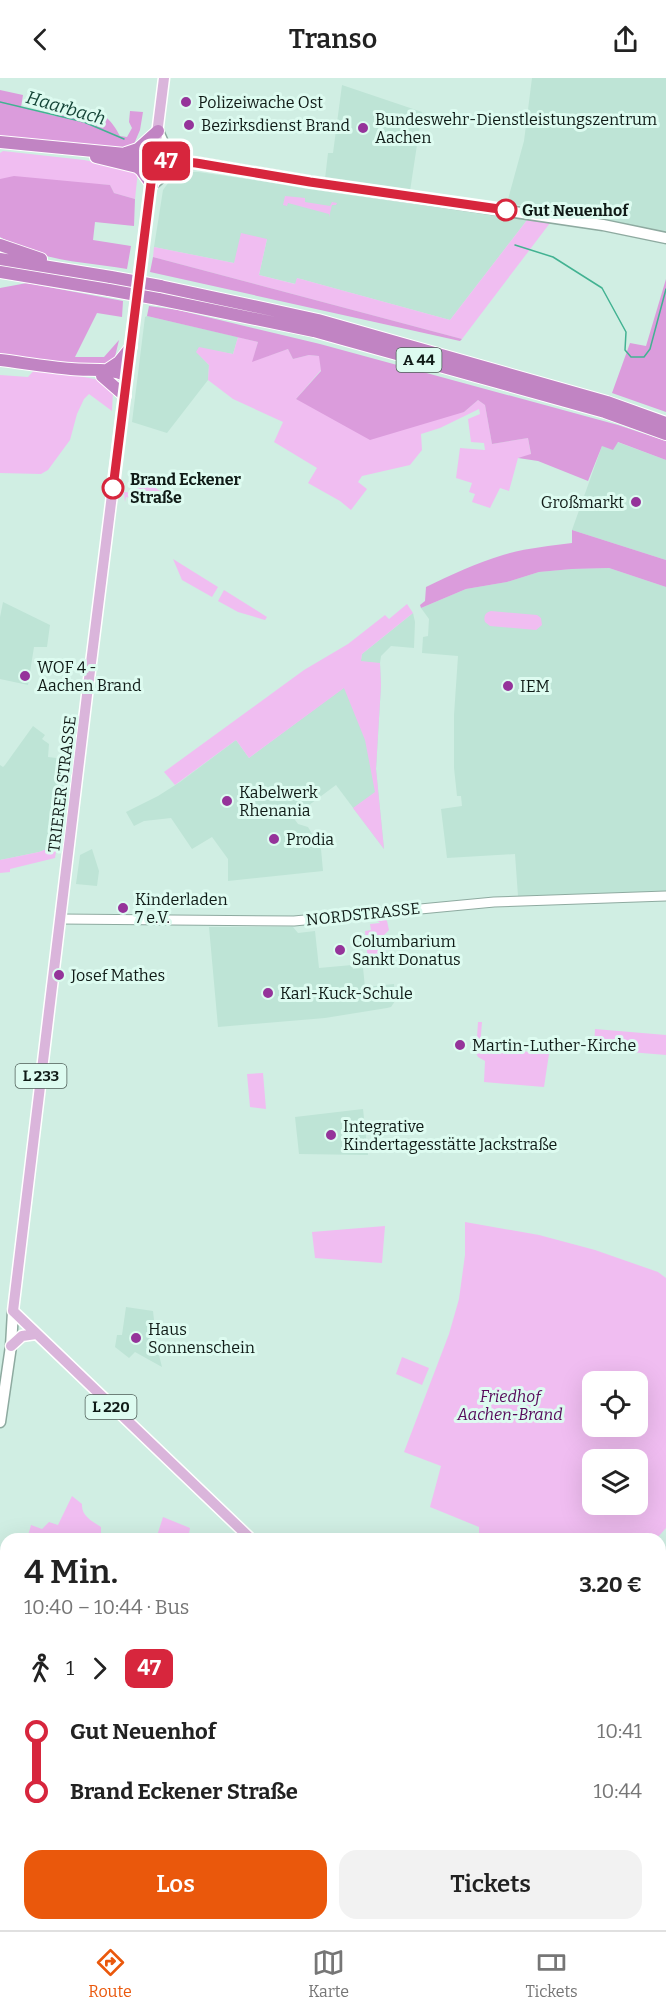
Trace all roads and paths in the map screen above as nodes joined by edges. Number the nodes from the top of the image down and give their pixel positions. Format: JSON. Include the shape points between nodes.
{"nodes":[{"id":1,"x":164,"y":78,"type":"edge"},
{"id":2,"x":158,"y":131,"type":"junction"},
{"id":3,"x":0,"y":142,"type":"edge"},
{"id":4,"x":0,"y":149,"type":"edge"},
{"id":5,"x":125,"y":154,"type":"junction"},
{"id":6,"x":96,"y":157,"type":"junction"},
{"id":7,"x":154,"y":159,"type":"junction"},
{"id":8,"x":185,"y":162,"type":"junction"},
{"id":9,"x":152,"y":185,"type":"junction"},
{"id":10,"x":666,"y":238,"type":"edge"},
{"id":11,"x":0,"y":244,"type":"edge"},
{"id":12,"x":0,"y":259,"type":"edge"},
{"id":13,"x":91,"y":273,"type":"junction"},
{"id":14,"x":0,"y":274,"type":"edge"},
{"id":15,"x":110,"y":284,"type":"junction"},
{"id":16,"x":131,"y":347,"type":"junction"},
{"id":17,"x":0,"y":360,"type":"edge"},
{"id":18,"x":105,"y":373,"type":"junction"},
{"id":19,"x":127,"y":376,"type":"junction"},
{"id":20,"x":125,"y":396,"type":"junction"},
{"id":21,"x":666,"y":423,"type":"edge"},
{"id":22,"x":666,"y":434,"type":"edge"},
{"id":23,"x":666,"y":896,"type":"edge"},
{"id":24,"x":60,"y":920,"type":"junction"},
{"id":25,"x":13,"y":1311,"type":"junction"},
{"id":26,"x":36,"y":1334,"type":"junction"},
{"id":27,"x":11,"y":1346,"type":"junction"},
{"id":28,"x":0,"y":1417,"type":"edge"},
{"id":29,"x":245,"y":1533,"type":"edge"}],
"edges":[{"from":1,"to":2,"type":"main road","name":"TRIERER STRASSE"},
{"from":2,"to":5,"type":"highway","via":[[138,149]]},
{"from":2,"to":7,"type":"main road","name":"TRIERER STRASSE"},
{"from":2,"to":8,"type":"main road","via":[[165,147]]},
{"from":3,"to":5,"type":"highway"},
{"from":4,"to":6,"type":"highway","via":[[38,149]]},
{"from":5,"to":7,"type":"highway"},
{"from":6,"to":7,"type":"highway"},
{"from":6,"to":9,"type":"highway","via":[[137,167]]},
{"from":7,"to":8,"type":"main road"},
{"from":7,"to":9,"type":"main road","name":"TRIERER STRASSE"},
{"from":8,"to":9,"type":"main road"},
{"from":8,"to":10,"type":"main road","via":[[591,223]]},
{"from":9,"to":16,"type":"main road","name":"TRIERER STRASSE"},
{"from":11,"to":13,"type":"highway"},
{"from":12,"to":13,"type":"highway","number":"A 44"},
{"from":13,"to":15,"type":"highway","number":"A 44"},
{"from":14,"to":15,"type":"highway","number":"A 44"},
{"from":15,"to":21,"type":"highway","number":"A 44","bridge":true,"via":[[160,286],[318,320],[607,402]]},
{"from":15,"to":22,"type":"highway","number":"A 44","bridge":true,"via":[[158,299],[314,331],[605,412]]},
{"from":16,"to":18,"type":"highway"},
{"from":16,"to":19,"type":"main road","name":"TRIERER STRASSE"},
{"from":17,"to":18,"type":"highway"},
{"from":18,"to":19,"type":"highway"},
{"from":18,"to":20,"type":"highway"},
{"from":19,"to":20,"type":"main road","name":"TRIERER STRASSE","number":"L 233"},
{"from":20,"to":24,"type":"main road","name":"TRIERER STRASSE","number":"L 233"},
{"from":23,"to":24,"type":"street","name":"NORDSTRASSE","via":[[494,902],[294,921]]},
{"from":24,"to":25,"type":"main road","name":"TRIERER STRASSE","number":"L 233"},
{"from":25,"to":26,"type":"main road","number":"L 220"},
{"from":25,"to":27,"type":"main road","name":"TRIERER STRASSE","number":"L 233"},
{"from":26,"to":27,"type":"main road","via":[[22,1336]]},
{"from":26,"to":29,"type":"main road","number":"L 220"},
{"from":27,"to":28,"type":"main road","name":"TRIERER STRASSE","number":"L 233"}]}
